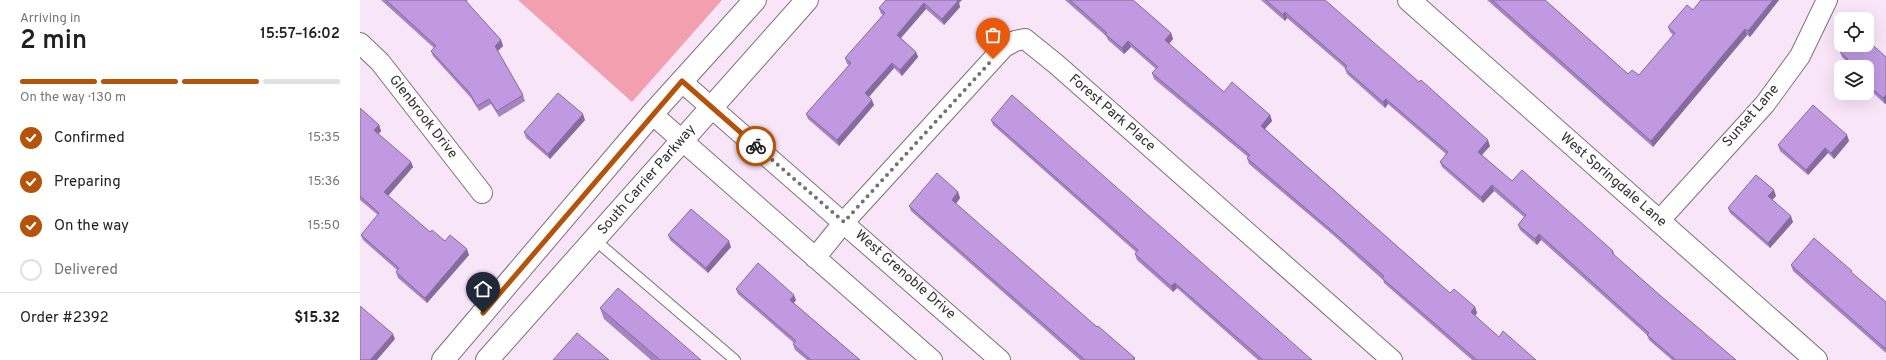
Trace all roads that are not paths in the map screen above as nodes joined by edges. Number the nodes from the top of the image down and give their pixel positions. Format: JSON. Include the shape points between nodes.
{"nodes":[{"id":1,"x":755,"y":0,"type":"edge"},
{"id":2,"x":807,"y":0,"type":"edge"},
{"id":3,"x":1409,"y":0,"type":"edge"},
{"id":4,"x":1827,"y":0,"type":"edge"},
{"id":5,"x":360,"y":43,"type":"edge"},
{"id":6,"x":682,"y":81,"type":"junction"},
{"id":7,"x":711,"y":107,"type":"junction"},
{"id":8,"x":652,"y":114,"type":"junction"},
{"id":9,"x":682,"y":140,"type":"junction"},
{"id":10,"x":482,"y":193,"type":"dead end"},
{"id":11,"x":1659,"y":221,"type":"junction"},
{"id":12,"x":844,"y":222,"type":"junction"},
{"id":13,"x":595,"y":240,"type":"junction"},
{"id":14,"x":815,"y":258,"type":"junction"},
{"id":15,"x":443,"y":360,"type":"edge"},
{"id":16,"x":487,"y":360,"type":"edge"},
{"id":17,"x":735,"y":360,"type":"edge"},
{"id":18,"x":932,"y":360,"type":"edge"},
{"id":19,"x":1000,"y":360,"type":"edge"},
{"id":20,"x":1392,"y":360,"type":"edge"},
{"id":21,"x":1816,"y":360,"type":"edge"}],
"edges":[{"from":1,"to":6,"type":"main road"},
{"from":2,"to":7,"type":"main road","name":"South Carrier Parkway"},
{"from":3,"to":11,"type":"main road","name":"West Springdale Lane"},
{"from":4,"to":11,"type":"street","name":"Sunset Lane","via":[[1800,56],[1765,104]]},
{"from":5,"to":10,"type":"street","name":"Glenbrook Drive","via":[[380,62]]},
{"from":6,"to":7,"type":"street","name":"West Grenoble Drive"},
{"from":6,"to":8,"type":"main road"},
{"from":7,"to":9,"type":"main road","name":"South Carrier Parkway"},
{"from":7,"to":12,"type":"street","name":"West Grenoble Drive"},
{"from":8,"to":9,"type":"street"},
{"from":8,"to":15,"type":"main road"},
{"from":9,"to":13,"type":"main road","name":"South Carrier Parkway"},
{"from":9,"to":14,"type":"street"},
{"from":11,"to":21,"type":"main road","name":"West Springdale Lane"},
{"from":12,"to":14,"type":"street"},
{"from":12,"to":19,"type":"street","name":"West Grenoble Drive"},
{"from":12,"to":20,"type":"street","name":"Forest Park Place","via":[[1004,47],[1025,39]]},
{"from":13,"to":16,"type":"main road","name":"South Carrier Parkway"},
{"from":13,"to":17,"type":"lane"},
{"from":14,"to":18,"type":"street"}]}
